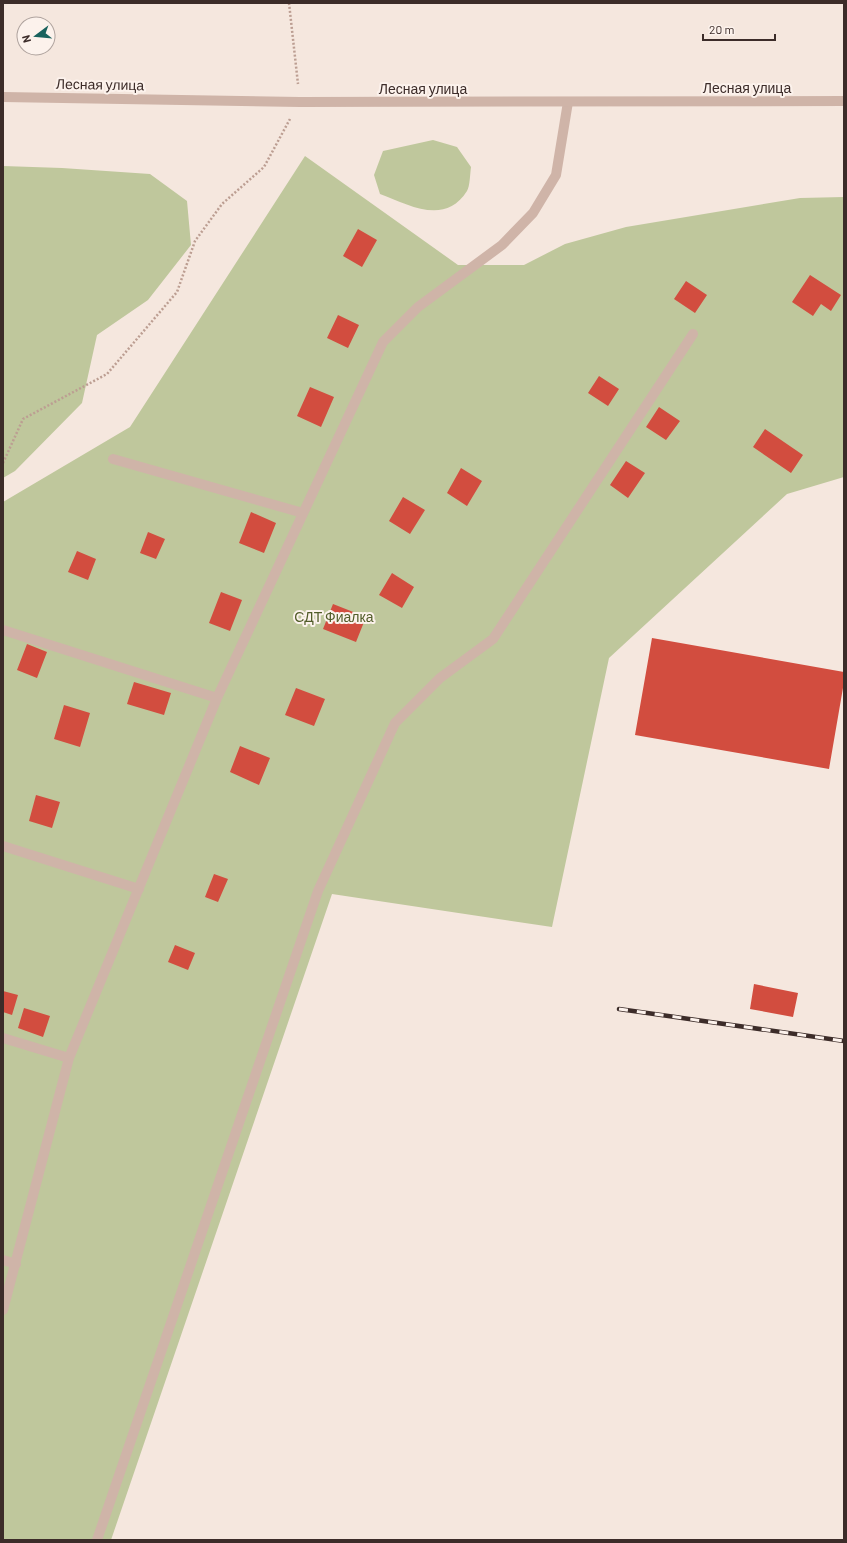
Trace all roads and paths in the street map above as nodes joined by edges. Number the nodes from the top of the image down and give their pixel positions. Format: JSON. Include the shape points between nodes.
{"nodes":[{"id":1,"x":289,"y":3,"type":"edge"},
{"id":2,"x":3,"y":97,"type":"edge"},
{"id":3,"x":844,"y":101,"type":"edge"},
{"id":4,"x":300,"y":102,"type":"junction"},
{"id":5,"x":568,"y":102,"type":"junction"},
{"id":6,"x":693,"y":334,"type":"dead end"},
{"id":7,"x":113,"y":460,"type":"dead end"},
{"id":8,"x":3,"y":463,"type":"edge"},
{"id":9,"x":303,"y":513,"type":"junction"},
{"id":10,"x":3,"y":630,"type":"edge"},
{"id":11,"x":217,"y":698,"type":"junction"},
{"id":12,"x":3,"y":846,"type":"edge"},
{"id":13,"x":139,"y":889,"type":"junction"},
{"id":14,"x":3,"y":1038,"type":"edge"},
{"id":15,"x":69,"y":1058,"type":"junction"},
{"id":16,"x":3,"y":1260,"type":"edge"},
{"id":17,"x":16,"y":1264,"type":"junction"},
{"id":18,"x":3,"y":1310,"type":"edge"},
{"id":19,"x":97,"y":1540,"type":"edge"}],
"edges":[{"from":1,"to":4,"type":"path"},
{"from":2,"to":4,"type":"street","name":"Лесная улица"},
{"from":3,"to":5,"type":"street","name":"Лесная улица"},
{"from":4,"to":5,"type":"street","name":"Лесная улица"},
{"from":4,"to":8,"type":"path","via":[[264,167],[222,204],[195,241],[177,292],[107,374],[23,420]]},
{"from":5,"to":9,"type":"street","via":[[556,175],[533,214],[502,246],[418,307],[383,342]]},
{"from":6,"to":19,"type":"street","via":[[493,639],[440,678],[396,723],[318,891]]},
{"from":7,"to":9,"type":"street"},
{"from":9,"to":11,"type":"street"},
{"from":10,"to":11,"type":"street"},
{"from":11,"to":13,"type":"street"},
{"from":12,"to":13,"type":"street"},
{"from":13,"to":15,"type":"street"},
{"from":14,"to":15,"type":"street"},
{"from":15,"to":17,"type":"street"},
{"from":16,"to":17,"type":"street"},
{"from":17,"to":18,"type":"street"}]}
